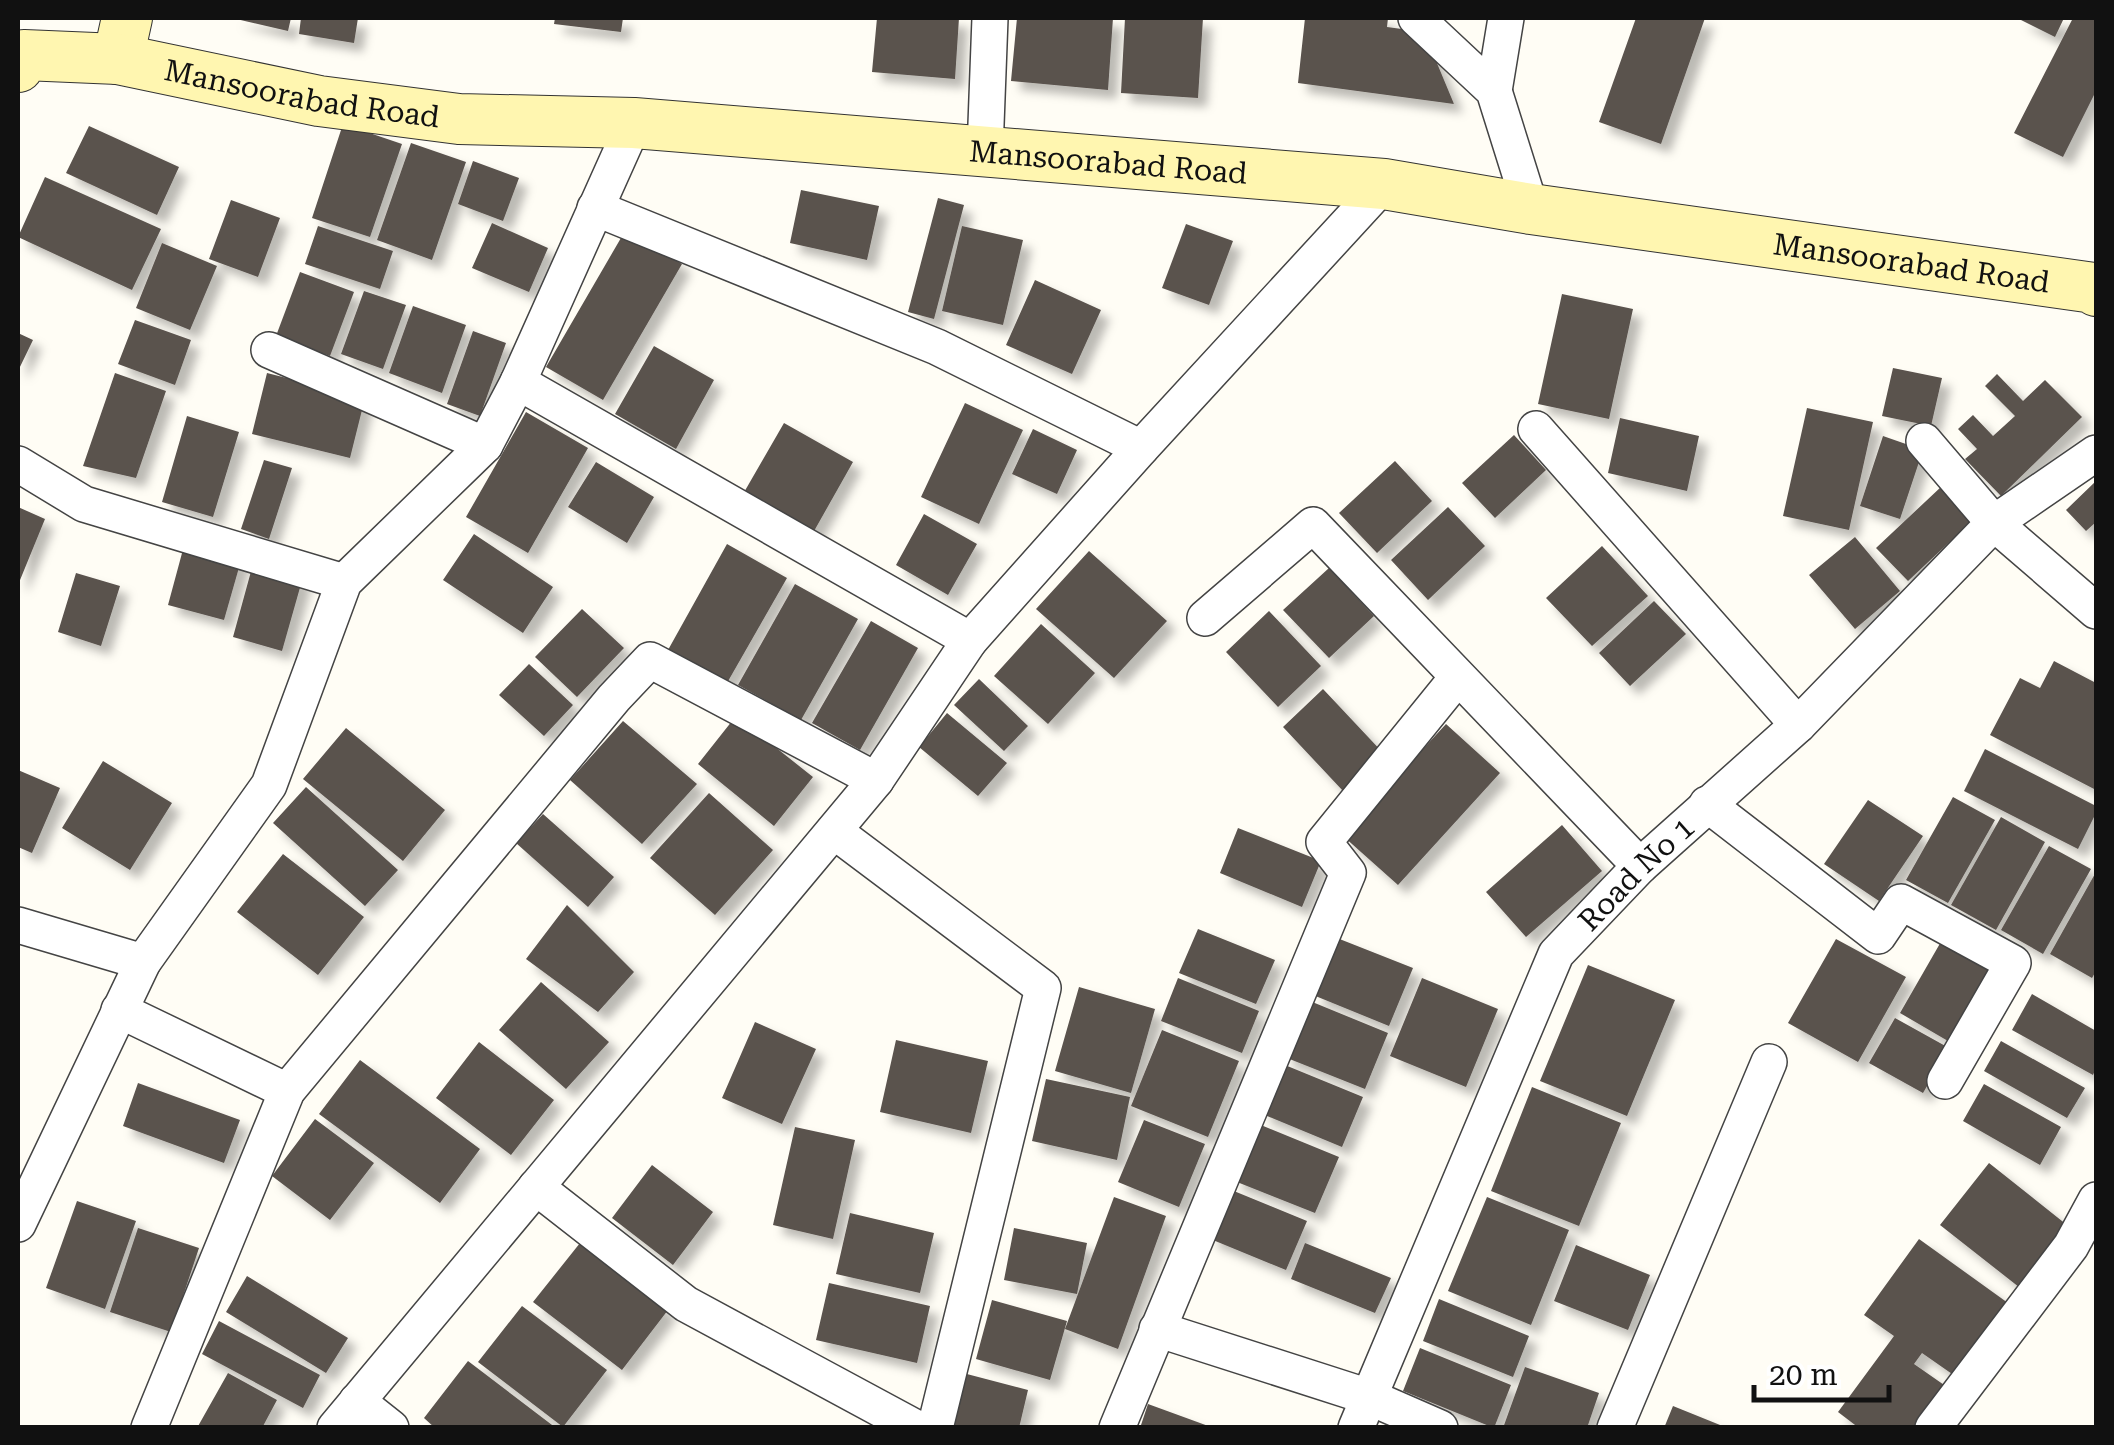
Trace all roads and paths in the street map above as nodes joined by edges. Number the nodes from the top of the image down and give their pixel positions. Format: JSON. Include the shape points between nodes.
{"nodes":[{"id":1,"x":990,"y":18,"type":"edge"},
{"id":2,"x":1416,"y":18,"type":"edge"},
{"id":3,"x":1506,"y":18,"type":"edge"},
{"id":4,"x":123,"y":38,"type":"edge"},
{"id":5,"x":20,"y":58,"type":"edge"},
{"id":6,"x":1494,"y":92,"type":"junction"},
{"id":7,"x":634,"y":123,"type":"junction"},
{"id":8,"x":986,"y":151,"type":"junction"},
{"id":9,"x":1384,"y":184,"type":"junction"},
{"id":10,"x":595,"y":208,"type":"junction"},
{"id":11,"x":1530,"y":209,"type":"junction"},
{"id":12,"x":2096,"y":292,"type":"edge"},
{"id":13,"x":268,"y":350,"type":"dead end"},
{"id":14,"x":518,"y":382,"type":"junction"},
{"id":15,"x":1536,"y":429,"type":"dead end"},
{"id":16,"x":1924,"y":441,"type":"dead end"},
{"id":17,"x":484,"y":444,"type":"junction"},
{"id":18,"x":1141,"y":448,"type":"junction"},
{"id":19,"x":2096,"y":453,"type":"edge"},
{"id":20,"x":18,"y":464,"type":"edge"},
{"id":21,"x":1994,"y":523,"type":"junction"},
{"id":22,"x":344,"y":582,"type":"junction"},
{"id":23,"x":2096,"y":610,"type":"edge"},
{"id":24,"x":1205,"y":618,"type":"dead end"},
{"id":25,"x":970,"y":640,"type":"junction"},
{"id":26,"x":1457,"y":678,"type":"junction"},
{"id":27,"x":1798,"y":725,"type":"junction"},
{"id":28,"x":876,"y":780,"type":"junction"},
{"id":29,"x":1708,"y":804,"type":"junction"},
{"id":30,"x":834,"y":831,"type":"junction"},
{"id":31,"x":1640,"y":866,"type":"junction"},
{"id":32,"x":18,"y":925,"type":"edge"},
{"id":33,"x":143,"y":962,"type":"junction"},
{"id":34,"x":119,"y":1010,"type":"junction"},
{"id":35,"x":1769,"y":1062,"type":"dead end"},
{"id":36,"x":1945,"y":1081,"type":"dead end"},
{"id":37,"x":287,"y":1091,"type":"junction"},
{"id":38,"x":536,"y":1187,"type":"junction"},
{"id":39,"x":2096,"y":1200,"type":"edge"},
{"id":40,"x":18,"y":1224,"type":"edge"},
{"id":41,"x":1156,"y":1329,"type":"junction"},
{"id":42,"x":1362,"y":1412,"type":"edge"},
{"id":43,"x":346,"y":1414,"type":"edge"},
{"id":44,"x":149,"y":1428,"type":"edge"},
{"id":45,"x":391,"y":1428,"type":"edge"},
{"id":46,"x":916,"y":1428,"type":"edge"},
{"id":47,"x":935,"y":1428,"type":"edge"},
{"id":48,"x":1117,"y":1428,"type":"edge"},
{"id":49,"x":1440,"y":1428,"type":"edge"},
{"id":50,"x":1615,"y":1428,"type":"edge"},
{"id":51,"x":1933,"y":1428,"type":"edge"}],
"edges":[{"from":1,"to":8,"type":"street"},
{"from":2,"to":6,"type":"street"},
{"from":3,"to":6,"type":"street"},
{"from":4,"to":5,"type":"street","name":"Mansoorabad Road"},
{"from":4,"to":7,"type":"street","name":"Mansoorabad Road","via":[[318,101],[460,119]]},
{"from":6,"to":11,"type":"street"},
{"from":7,"to":8,"type":"street","name":"Mansoorabad Road"},
{"from":7,"to":10,"type":"street"},
{"from":8,"to":9,"type":"street","name":"Mansoorabad Road"},
{"from":9,"to":11,"type":"street","name":"Mansoorabad Road"},
{"from":9,"to":18,"type":"street"},
{"from":10,"to":14,"type":"street"},
{"from":10,"to":18,"type":"street","via":[[938,348]]},
{"from":11,"to":12,"type":"street","name":"Mansoorabad Road"},
{"from":13,"to":17,"type":"street"},
{"from":14,"to":17,"type":"street"},
{"from":14,"to":25,"type":"street"},
{"from":15,"to":27,"type":"street"},
{"from":16,"to":21,"type":"street"},
{"from":17,"to":22,"type":"street"},
{"from":18,"to":25,"type":"street"},
{"from":19,"to":21,"type":"street","name":"Road No 1"},
{"from":20,"to":22,"type":"street","via":[[84,504]]},
{"from":21,"to":23,"type":"street"},
{"from":21,"to":27,"type":"street","name":"Road No 1"},
{"from":22,"to":33,"type":"street","via":[[268,785]]},
{"from":24,"to":26,"type":"street","via":[[1313,525]]},
{"from":25,"to":28,"type":"street"},
{"from":26,"to":31,"type":"street"},
{"from":26,"to":41,"type":"street","via":[[1324,842],[1348,873]]},
{"from":27,"to":29,"type":"street","name":"Road No 1"},
{"from":28,"to":30,"type":"street"},
{"from":28,"to":37,"type":"street","via":[[650,660]]},
{"from":29,"to":31,"type":"street","name":"Road No 1"},
{"from":29,"to":36,"type":"street","via":[[1878,936],[1901,902],[2012,962]]},
{"from":30,"to":38,"type":"street"},
{"from":30,"to":47,"type":"street","via":[[1043,988]]},
{"from":31,"to":42,"type":"street","name":"Road No 1","via":[[1556,954]]},
{"from":32,"to":33,"type":"street"},
{"from":33,"to":34,"type":"street"},
{"from":34,"to":37,"type":"street"},
{"from":34,"to":40,"type":"street"},
{"from":35,"to":50,"type":"street"},
{"from":37,"to":44,"type":"street"},
{"from":38,"to":43,"type":"street"},
{"from":38,"to":46,"type":"street","via":[[686,1304]]},
{"from":39,"to":51,"type":"street","via":[[2071,1246]]},
{"from":41,"to":42,"type":"street"},
{"from":41,"to":48,"type":"street"},
{"from":42,"to":49,"type":"street"},
{"from":43,"to":45,"type":"street"}]}
